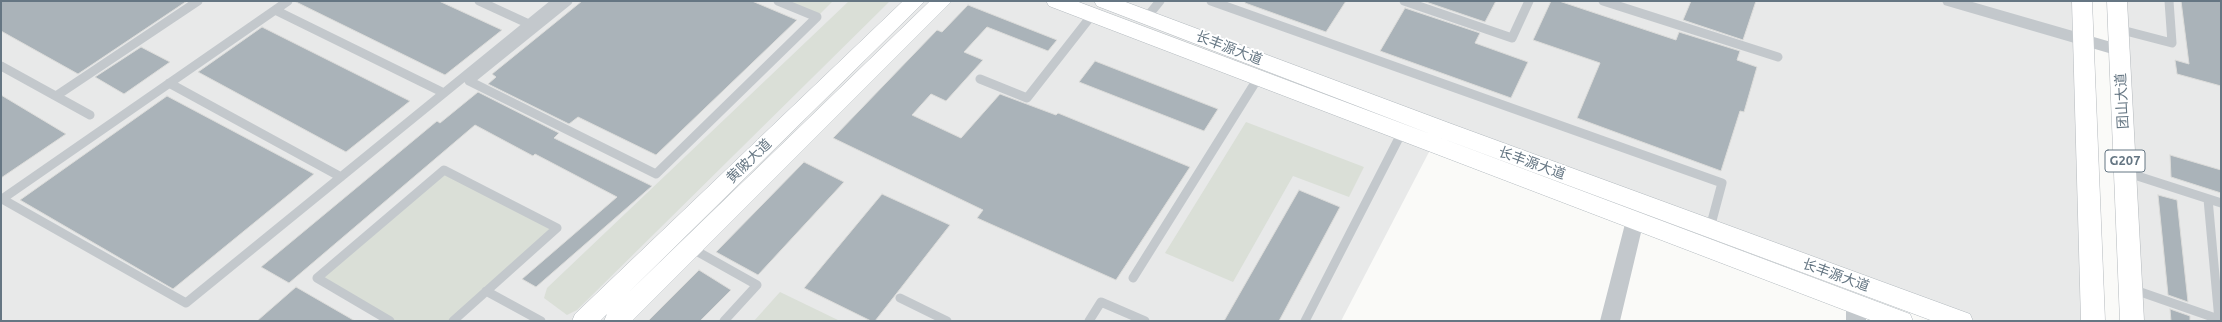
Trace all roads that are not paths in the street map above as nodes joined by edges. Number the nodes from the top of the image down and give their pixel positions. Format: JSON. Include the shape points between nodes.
{"nodes":[{"id":1,"x":198,"y":1,"type":"edge"},
{"id":2,"x":288,"y":1,"type":"edge"},
{"id":3,"x":479,"y":1,"type":"edge"},
{"id":4,"x":557,"y":1,"type":"edge"},
{"id":5,"x":568,"y":1,"type":"edge"},
{"id":6,"x":778,"y":1,"type":"edge"},
{"id":7,"x":915,"y":1,"type":"edge"},
{"id":8,"x":942,"y":1,"type":"edge"},
{"id":9,"x":1056,"y":1,"type":"edge"},
{"id":10,"x":1211,"y":1,"type":"edge"},
{"id":11,"x":1404,"y":1,"type":"edge"},
{"id":12,"x":1529,"y":1,"type":"edge"},
{"id":13,"x":1603,"y":1,"type":"edge"},
{"id":14,"x":1950,"y":1,"type":"edge"},
{"id":15,"x":2082,"y":1,"type":"edge"},
{"id":16,"x":2117,"y":1,"type":"edge"},
{"id":17,"x":2169,"y":1,"type":"edge"},
{"id":18,"x":1098,"y":8,"type":"edge"},
{"id":19,"x":1153,"y":9,"type":"edge"},
{"id":20,"x":275,"y":10,"type":"junction"},
{"id":21,"x":529,"y":24,"type":"junction"},
{"id":22,"x":2119,"y":40,"type":"junction"},
{"id":23,"x":2083,"y":41,"type":"junction"},
{"id":24,"x":1778,"y":57,"type":"dead end"},
{"id":25,"x":1,"y":66,"type":"edge"},
{"id":26,"x":1258,"y":78,"type":"junction"},
{"id":27,"x":980,"y":79,"type":"dead end"},
{"id":28,"x":169,"y":83,"type":"junction"},
{"id":29,"x":444,"y":93,"type":"junction"},
{"id":30,"x":56,"y":96,"type":"junction"},
{"id":31,"x":90,"y":115,"type":"dead end"},
{"id":32,"x":1402,"y":132,"type":"junction"},
{"id":33,"x":2125,"y":172,"type":"junction"},
{"id":34,"x":341,"y":177,"type":"junction"},
{"id":35,"x":2208,"y":199,"type":"junction"},
{"id":36,"x":2221,"y":203,"type":"edge"},
{"id":37,"x":1635,"y":220,"type":"junction"},
{"id":38,"x":1710,"y":228,"type":"junction"},
{"id":39,"x":691,"y":248,"type":"junction"},
{"id":40,"x":1133,"y":278,"type":"dead end"},
{"id":41,"x":2131,"y":289,"type":"junction"},
{"id":42,"x":486,"y":291,"type":"junction"},
{"id":43,"x":900,"y":298,"type":"dead end"},
{"id":44,"x":1856,"y":312,"type":"edge"},
{"id":45,"x":2220,"y":320,"type":"edge"},
{"id":46,"x":390,"y":321,"type":"edge"},
{"id":47,"x":453,"y":321,"type":"edge"},
{"id":48,"x":541,"y":321,"type":"edge"},
{"id":49,"x":584,"y":321,"type":"edge"},
{"id":50,"x":616,"y":321,"type":"edge"},
{"id":51,"x":724,"y":321,"type":"edge"},
{"id":52,"x":947,"y":321,"type":"edge"},
{"id":53,"x":1089,"y":321,"type":"edge"},
{"id":54,"x":1144,"y":321,"type":"edge"},
{"id":55,"x":1305,"y":321,"type":"edge"},
{"id":56,"x":1610,"y":321,"type":"edge"},
{"id":57,"x":1901,"y":321,"type":"edge"},
{"id":58,"x":1961,"y":321,"type":"edge"},
{"id":59,"x":2093,"y":321,"type":"edge"},
{"id":60,"x":2132,"y":321,"type":"edge"}],
"edges":[{"from":1,"to":30,"type":"lane"},
{"from":2,"to":20,"type":"lane"},
{"from":3,"to":21,"type":"lane"},
{"from":4,"to":21,"type":"lane"},
{"from":5,"to":6,"type":"lane","via":[[469,81],[656,174],[817,17]]},
{"from":7,"to":49,"type":"main road","name":"黄陂大道"},
{"from":8,"to":39,"type":"main road","name":"黄陂大道"},
{"from":9,"to":18,"type":"main road","name":"长丰源大道"},
{"from":10,"to":38,"type":"lane","via":[[1722,183]]},
{"from":11,"to":12,"type":"lane","via":[[1512,38]]},
{"from":13,"to":24,"type":"lane"},
{"from":14,"to":23,"type":"street"},
{"from":15,"to":23,"type":"main road","number":"G207"},
{"from":16,"to":22,"type":"main road","name":"团山大道","number":"G207"},
{"from":17,"to":22,"type":"lane","via":[[2172,43]]},
{"from":18,"to":19,"type":"main road","name":"长丰源大道"},
{"from":18,"to":26,"type":"main road","name":"长丰源大道"},
{"from":18,"to":27,"type":"lane","via":[[1027,98]]},
{"from":19,"to":38,"type":"main road","name":"长丰源大道","via":[[1441,129]]},
{"from":20,"to":28,"type":"lane"},
{"from":20,"to":29,"type":"lane"},
{"from":21,"to":29,"type":"lane"},
{"from":22,"to":23,"type":"street"},
{"from":22,"to":33,"type":"main road","name":"团山大道","number":"G207"},
{"from":23,"to":59,"type":"main road","number":"G207"},
{"from":25,"to":30,"type":"lane"},
{"from":26,"to":32,"type":"main road","name":"长丰源大道"},
{"from":26,"to":40,"type":"lane"},
{"from":28,"to":34,"type":"lane"},
{"from":28,"to":34,"type":"lane","via":[[2,199],[186,303]]},
{"from":29,"to":34,"type":"lane"},
{"from":30,"to":31,"type":"lane"},
{"from":32,"to":37,"type":"main road","name":"长丰源大道"},
{"from":32,"to":55,"type":"lane"},
{"from":33,"to":35,"type":"lane"},
{"from":33,"to":41,"type":"main road","name":"团山大道","number":"G207"},
{"from":35,"to":36,"type":"lane"},
{"from":35,"to":45,"type":"lane"},
{"from":37,"to":44,"type":"main road","name":"长丰源大道"},
{"from":37,"to":56,"type":"street"},
{"from":38,"to":58,"type":"main road","name":"长丰源大道"},
{"from":39,"to":50,"type":"main road","name":"黄陂大道"},
{"from":39,"to":51,"type":"lane","via":[[757,285]]},
{"from":41,"to":45,"type":"lane"},
{"from":41,"to":60,"type":"main road","name":"团山大道","number":"G207"},
{"from":42,"to":46,"type":"lane","via":[[557,228],[444,170],[316,278]]},
{"from":42,"to":47,"type":"lane"},
{"from":42,"to":48,"type":"lane"},
{"from":43,"to":52,"type":"lane"},
{"from":44,"to":57,"type":"main road","name":"长丰源大道"},
{"from":53,"to":54,"type":"lane","via":[[1101,302]]}]}
